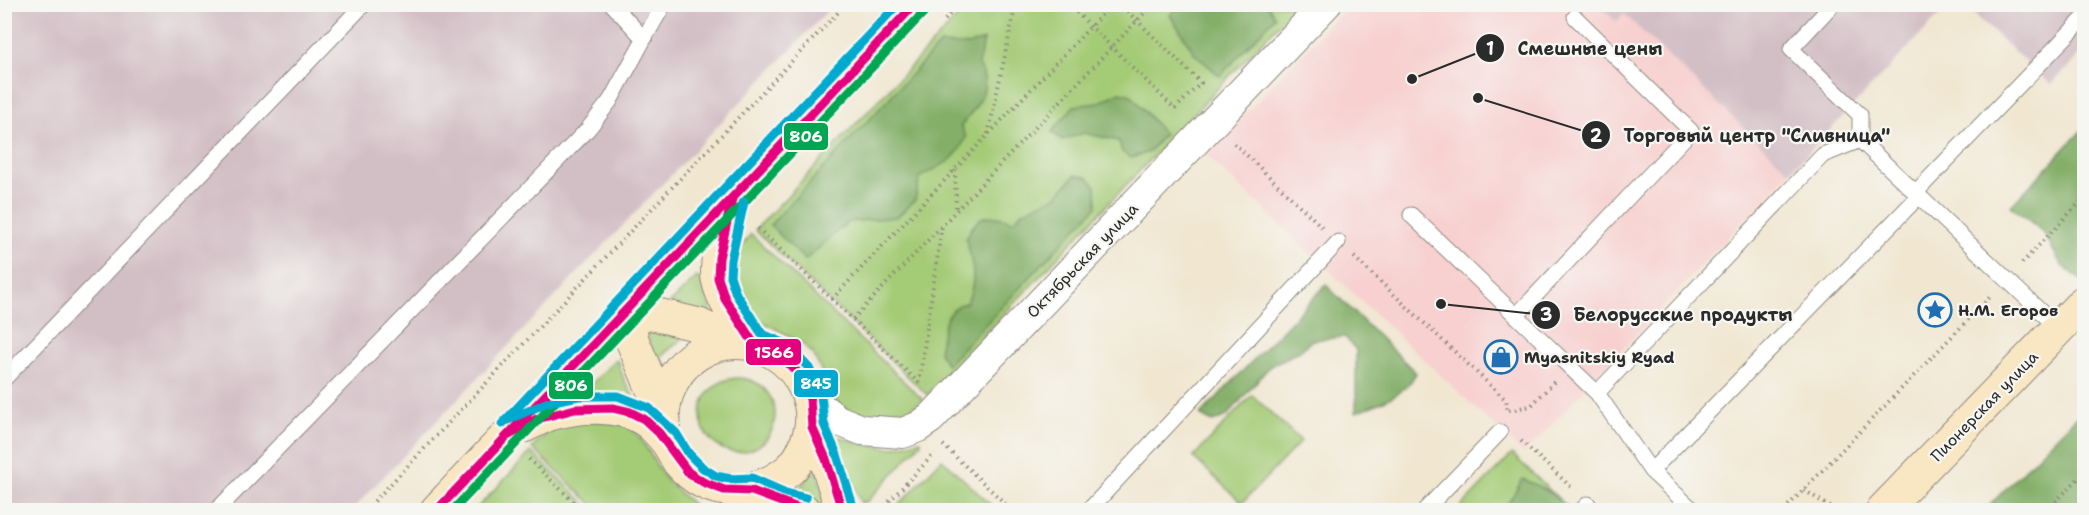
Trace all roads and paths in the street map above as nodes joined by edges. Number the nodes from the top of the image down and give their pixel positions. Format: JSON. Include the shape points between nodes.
{"nodes":[{"id":1,"x":364,"y":4,"type":"edge"},
{"id":2,"x":612,"y":4,"type":"edge"},
{"id":3,"x":664,"y":4,"type":"edge"},
{"id":4,"x":846,"y":4,"type":"edge"},
{"id":5,"x":915,"y":4,"type":"edge"},
{"id":6,"x":1017,"y":4,"type":"edge"},
{"id":7,"x":1068,"y":4,"type":"edge"},
{"id":8,"x":1112,"y":4,"type":"edge"},
{"id":9,"x":1120,"y":4,"type":"edge"},
{"id":10,"x":1153,"y":4,"type":"edge"},
{"id":11,"x":1326,"y":4,"type":"edge"},
{"id":12,"x":1833,"y":4,"type":"edge"},
{"id":13,"x":1575,"y":17,"type":"dead end"},
{"id":14,"x":2085,"y":18,"type":"edge"},
{"id":15,"x":1137,"y":21,"type":"junction"},
{"id":16,"x":1091,"y":27,"type":"junction"},
{"id":17,"x":644,"y":39,"type":"junction"},
{"id":18,"x":1112,"y":47,"type":"junction"},
{"id":19,"x":988,"y":134,"type":"junction"},
{"id":20,"x":1860,"y":140,"type":"junction"},
{"id":21,"x":1232,"y":141,"type":"dead end"},
{"id":22,"x":955,"y":169,"type":"junction"},
{"id":23,"x":1918,"y":194,"type":"junction"},
{"id":24,"x":2085,"y":198,"type":"edge"},
{"id":25,"x":732,"y":199,"type":"junction"},
{"id":26,"x":957,"y":210,"type":"junction"},
{"id":27,"x":1411,"y":215,"type":"dead end"},
{"id":28,"x":753,"y":223,"type":"dead end"},
{"id":29,"x":942,"y":225,"type":"junction"},
{"id":30,"x":1338,"y":242,"type":"junction"},
{"id":31,"x":2006,"y":280,"type":"junction"},
{"id":32,"x":831,"y":299,"type":"junction"},
{"id":33,"x":2085,"y":302,"type":"edge"},
{"id":34,"x":627,"y":311,"type":"junction"},
{"id":35,"x":1516,"y":316,"type":"junction"},
{"id":36,"x":853,"y":319,"type":"junction"},
{"id":37,"x":2059,"y":328,"type":"junction"},
{"id":38,"x":744,"y":343,"type":"junction"},
{"id":39,"x":1569,"y":366,"type":"junction"},
{"id":40,"x":4,"y":379,"type":"edge"},
{"id":41,"x":919,"y":383,"type":"junction"},
{"id":42,"x":924,"y":389,"type":"dead end"},
{"id":43,"x":1597,"y":393,"type":"junction"},
{"id":44,"x":1508,"y":411,"type":"junction"},
{"id":45,"x":811,"y":413,"type":"junction"},
{"id":46,"x":1505,"y":426,"type":"joint"},
{"id":47,"x":665,"y":427,"type":"junction"},
{"id":48,"x":1520,"y":440,"type":"dead end"},
{"id":49,"x":518,"y":443,"type":"junction"},
{"id":50,"x":943,"y":445,"type":"dead end"},
{"id":51,"x":1651,"y":471,"type":"junction"},
{"id":52,"x":2085,"y":472,"type":"edge"},
{"id":53,"x":696,"y":478,"type":"junction"},
{"id":54,"x":749,"y":490,"type":"junction"},
{"id":55,"x":1804,"y":490,"type":"junction"},
{"id":56,"x":1585,"y":507,"type":"edge"},
{"id":57,"x":217,"y":510,"type":"edge"},
{"id":58,"x":366,"y":510,"type":"edge"},
{"id":59,"x":437,"y":510,"type":"edge"},
{"id":60,"x":582,"y":510,"type":"edge"},
{"id":61,"x":715,"y":510,"type":"edge"},
{"id":62,"x":803,"y":510,"type":"edge"},
{"id":63,"x":842,"y":510,"type":"edge"},
{"id":64,"x":1012,"y":510,"type":"edge"},
{"id":65,"x":1089,"y":510,"type":"edge"},
{"id":66,"x":1425,"y":510,"type":"edge"},
{"id":67,"x":1693,"y":510,"type":"edge"},
{"id":68,"x":1784,"y":510,"type":"edge"},
{"id":69,"x":1835,"y":510,"type":"edge"},
{"id":70,"x":1883,"y":510,"type":"edge"},
{"id":71,"x":2047,"y":510,"type":"edge"}],
"edges":[{"from":1,"to":40,"type":"lane"},
{"from":2,"to":17,"type":"lane"},
{"from":3,"to":17,"type":"lane"},
{"from":4,"to":58,"type":"path"},
{"from":5,"to":25,"type":"street"},
{"from":6,"to":19,"type":"path"},
{"from":7,"to":16,"type":"path"},
{"from":8,"to":16,"type":"path"},
{"from":9,"to":15,"type":"path"},
{"from":10,"to":15,"type":"path"},
{"from":11,"to":45,"type":"street","name":"Октябрьская улица","via":[[931,418],[903,433],[862,430]]},
{"from":12,"to":20,"type":"lane","via":[[1791,49],[1860,115]]},
{"from":13,"to":35,"type":"lane","via":[[1691,131]]},
{"from":14,"to":23,"type":"lane"},
{"from":15,"to":18,"type":"path"},
{"from":15,"to":18,"type":"path","via":[[1201,83],[1175,109]]},
{"from":16,"to":18,"type":"path"},
{"from":16,"to":19,"type":"path"},
{"from":17,"to":57,"type":"lane","via":[[610,101],[588,129]]},
{"from":18,"to":26,"type":"path"},
{"from":19,"to":22,"type":"path"},
{"from":20,"to":23,"type":"lane"},
{"from":20,"to":43,"type":"lane","via":[[1823,155]]},
{"from":21,"to":30,"type":"path"},
{"from":22,"to":26,"type":"path"},
{"from":22,"to":32,"type":"path"},
{"from":23,"to":31,"type":"lane"},
{"from":23,"to":51,"type":"lane"},
{"from":24,"to":31,"type":"path"},
{"from":25,"to":34,"type":"street"},
{"from":25,"to":38,"type":"street","via":[[718,278]]},
{"from":26,"to":29,"type":"path"},
{"from":27,"to":35,"type":"lane"},
{"from":28,"to":32,"type":"path"},
{"from":29,"to":36,"type":"path"},
{"from":29,"to":41,"type":"path"},
{"from":30,"to":44,"type":"path","via":[[1506,400]]},
{"from":30,"to":65,"type":"lane"},
{"from":31,"to":37,"type":"lane"},
{"from":31,"to":55,"type":"path"},
{"from":32,"to":36,"type":"path"},
{"from":33,"to":37,"type":"street","name":"Пионерская улица"},
{"from":34,"to":38,"type":"street","via":[[699,325]]},
{"from":34,"to":47,"type":"street","via":[[632,340]]},
{"from":34,"to":49,"type":"street"},
{"from":35,"to":39,"type":"lane"},
{"from":36,"to":41,"type":"path"},
{"from":37,"to":70,"type":"street","name":"Пионерская улица"},
{"from":38,"to":45,"type":"street","via":[[779,354],[799,374]]},
{"from":38,"to":47,"type":"street","via":[[712,346],[677,372],[667,391]]},
{"from":39,"to":43,"type":"lane"},
{"from":39,"to":44,"type":"path","via":[[1531,406]]},
{"from":41,"to":42,"type":"path"},
{"from":43,"to":51,"type":"lane"},
{"from":44,"to":46,"type":"path"},
{"from":45,"to":54,"type":"street","via":[[804,450],[791,469],[772,483]]},
{"from":45,"to":63,"type":"street"},
{"from":46,"to":66,"type":"lane"},
{"from":47,"to":49,"type":"street","via":[[615,408],[580,408],[550,414]]},
{"from":47,"to":53,"type":"street","via":[[679,462]]},
{"from":48,"to":56,"type":"path"},
{"from":49,"to":59,"type":"street"},
{"from":49,"to":60,"type":"path"},
{"from":50,"to":64,"type":"path"},
{"from":51,"to":67,"type":"lane"},
{"from":52,"to":71,"type":"path"},
{"from":53,"to":54,"type":"street","via":[[712,487]]},
{"from":53,"to":61,"type":"street"},
{"from":54,"to":62,"type":"street"},
{"from":55,"to":68,"type":"path"},
{"from":55,"to":69,"type":"path"}]}
